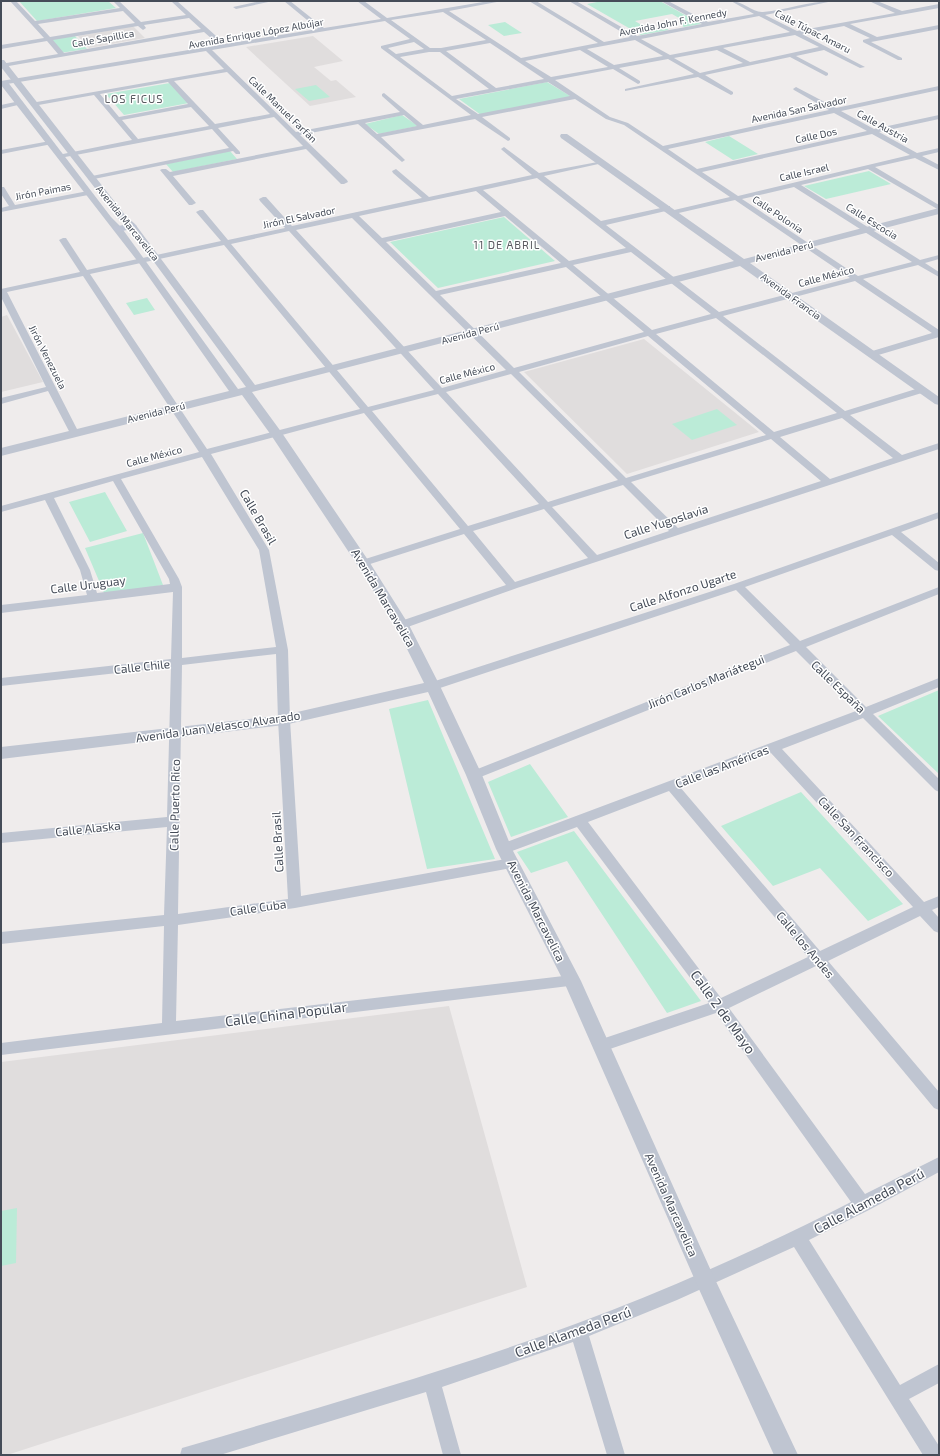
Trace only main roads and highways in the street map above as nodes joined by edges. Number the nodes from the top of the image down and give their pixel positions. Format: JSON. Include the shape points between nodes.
{"nodes":[{"id":1,"x":122,"y":217,"type":"road end"},
{"id":2,"x":108,"y":219,"type":"road end"},
{"id":3,"x":132,"y":226,"type":"road end"},
{"id":4,"x":118,"y":229,"type":"road end"}],
"edges":[{"from":1,"to":2,"type":"main road"},
{"from":3,"to":4,"type":"main road"}]}
